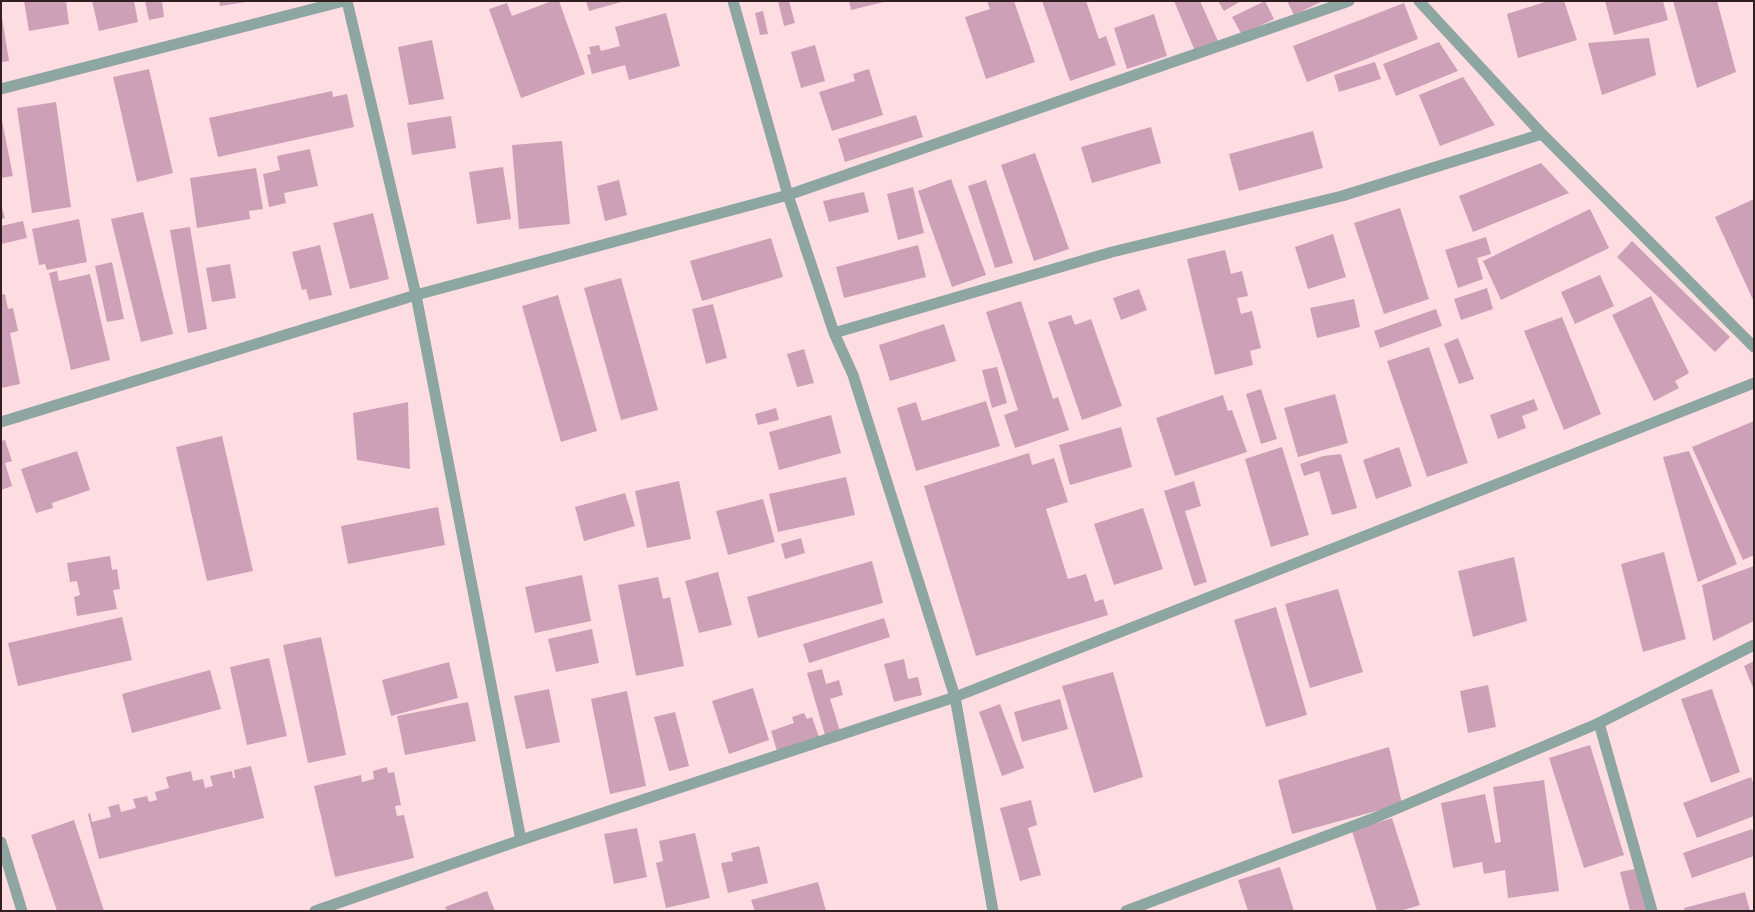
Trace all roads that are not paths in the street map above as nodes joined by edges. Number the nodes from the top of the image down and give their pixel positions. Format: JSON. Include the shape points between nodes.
{"nodes":[{"id":1,"x":344,"y":1,"type":"edge"},
{"id":2,"x":348,"y":1,"type":"edge"},
{"id":3,"x":733,"y":1,"type":"edge"},
{"id":4,"x":1349,"y":1,"type":"edge"},
{"id":5,"x":1419,"y":1,"type":"edge"},
{"id":6,"x":1,"y":89,"type":"edge"},
{"id":7,"x":1542,"y":134,"type":"junction"},
{"id":8,"x":788,"y":194,"type":"junction"},
{"id":9,"x":416,"y":295,"type":"junction"},
{"id":10,"x":834,"y":333,"type":"junction"},
{"id":11,"x":1754,"y":347,"type":"edge"},
{"id":12,"x":1754,"y":383,"type":"edge"},
{"id":13,"x":1,"y":422,"type":"edge"},
{"id":14,"x":1754,"y":645,"type":"edge"},
{"id":15,"x":955,"y":696,"type":"junction"},
{"id":16,"x":1599,"y":723,"type":"junction"},
{"id":17,"x":521,"y":840,"type":"junction"},
{"id":18,"x":1,"y":842,"type":"edge"},
{"id":19,"x":22,"y":911,"type":"edge"},
{"id":20,"x":315,"y":911,"type":"edge"},
{"id":21,"x":994,"y":911,"type":"edge"},
{"id":22,"x":1126,"y":911,"type":"edge"},
{"id":23,"x":1652,"y":911,"type":"edge"}],
"edges":[{"from":1,"to":6,"type":"street"},
{"from":2,"to":9,"type":"street"},
{"from":3,"to":8,"type":"street"},
{"from":4,"to":8,"type":"street"},
{"from":5,"to":7,"type":"street"},
{"from":7,"to":10,"type":"street","via":[[1342,196],[1112,252]]},
{"from":7,"to":11,"type":"street"},
{"from":8,"to":9,"type":"street"},
{"from":8,"to":10,"type":"street"},
{"from":9,"to":13,"type":"street"},
{"from":9,"to":17,"type":"street"},
{"from":10,"to":15,"type":"street","via":[[853,375]]},
{"from":12,"to":15,"type":"street"},
{"from":14,"to":16,"type":"street"},
{"from":15,"to":17,"type":"street"},
{"from":15,"to":21,"type":"street"},
{"from":16,"to":22,"type":"street","via":[[1372,819]]},
{"from":16,"to":23,"type":"street"},
{"from":17,"to":20,"type":"street"},
{"from":18,"to":19,"type":"street"}]}
